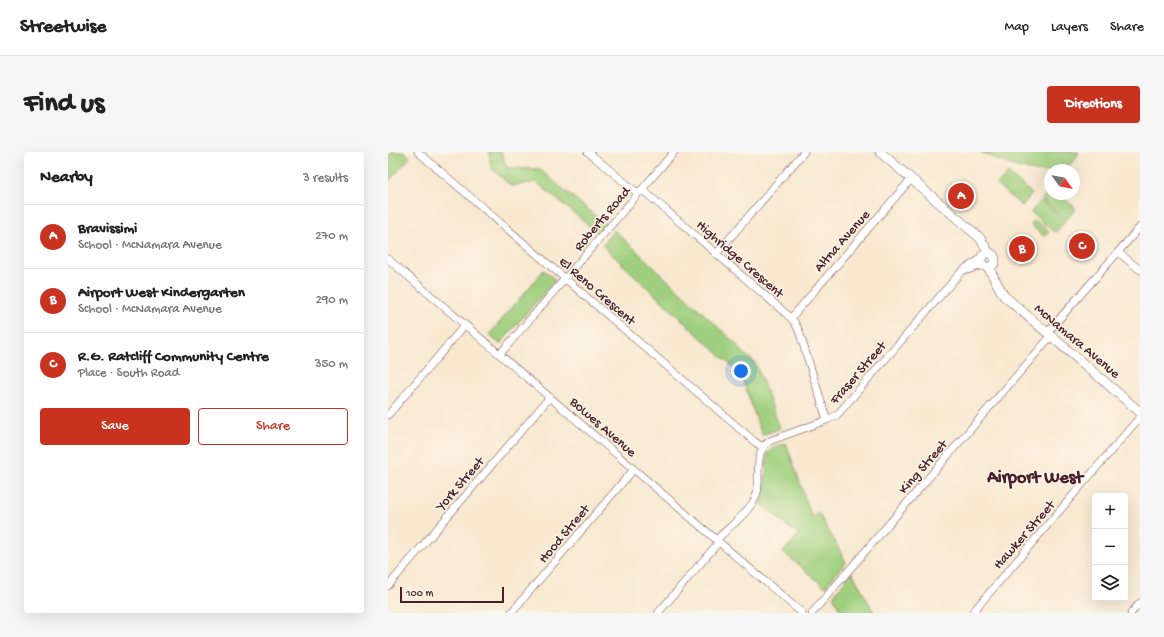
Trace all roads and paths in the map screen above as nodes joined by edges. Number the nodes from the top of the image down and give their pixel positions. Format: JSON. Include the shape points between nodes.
{"nodes":[{"id":1,"x":418,"y":152,"type":"edge"},
{"id":2,"x":588,"y":152,"type":"edge"},
{"id":3,"x":674,"y":152,"type":"edge"},
{"id":4,"x":804,"y":152,"type":"edge"},
{"id":5,"x":880,"y":152,"type":"edge"},
{"id":6,"x":911,"y":179,"type":"junction"},
{"id":7,"x":640,"y":192,"type":"junction"},
{"id":8,"x":1140,"y":227,"type":"edge"},
{"id":9,"x":1118,"y":252,"type":"junction"},
{"id":10,"x":716,"y":254,"type":"junction"},
{"id":11,"x":388,"y":259,"type":"edge"},
{"id":12,"x":987,"y":261,"type":"junction"},
{"id":13,"x":1140,"y":270,"type":"edge"},
{"id":14,"x":566,"y":279,"type":"junction"},
{"id":15,"x":791,"y":318,"type":"junction"},
{"id":16,"x":465,"y":325,"type":"junction"},
{"id":17,"x":1049,"y":334,"type":"junction"},
{"id":18,"x":500,"y":354,"type":"junction"},
{"id":19,"x":550,"y":397,"type":"junction"},
{"id":20,"x":1140,"y":412,"type":"edge"},
{"id":21,"x":388,"y":415,"type":"edge"},
{"id":22,"x":1140,"y":417,"type":"edge"},
{"id":23,"x":827,"y":420,"type":"junction"},
{"id":24,"x":763,"y":447,"type":"junction"},
{"id":25,"x":634,"y":469,"type":"junction"},
{"id":26,"x":719,"y":542,"type":"junction"},
{"id":27,"x":388,"y":586,"type":"edge"},
{"id":28,"x":1140,"y":603,"type":"edge"},
{"id":29,"x":511,"y":613,"type":"edge"},
{"id":30,"x":658,"y":613,"type":"edge"},
{"id":31,"x":802,"y":613,"type":"edge"},
{"id":32,"x":812,"y":613,"type":"edge"},
{"id":33,"x":972,"y":613,"type":"edge"},
{"id":34,"x":1131,"y":613,"type":"edge"}],
"edges":[{"from":1,"to":14,"type":"street","name":"El Reno Crescent"},
{"from":2,"to":7,"type":"street","name":"Highridge Crescent","via":[[635,191]]},
{"from":3,"to":7,"type":"street","name":"Roberts Road"},
{"from":4,"to":10,"type":"street"},
{"from":5,"to":6,"type":"street","name":"McNamara Avenue"},
{"from":6,"to":12,"type":"street","name":"McNamara Avenue","via":[[974,233]]},
{"from":6,"to":15,"type":"street","name":"Altna Avenue"},
{"from":7,"to":10,"type":"street","name":"Highridge Crescent","via":[[645,192]]},
{"from":7,"to":14,"type":"street","name":"Roberts Road"},
{"from":8,"to":9,"type":"street","name":"King Street"},
{"from":9,"to":13,"type":"street"},
{"from":9,"to":17,"type":"street","name":"King Street"},
{"from":10,"to":15,"type":"street","name":"Highridge Crescent"},
{"from":11,"to":16,"type":"street","name":"Bowes Avenue"},
{"from":12,"to":17,"type":"street","name":"McNamara Avenue","via":[[1004,296]]},
{"from":12,"to":23,"type":"street","name":"Fraser Street","via":[[960,273],[840,412]]},
{"from":14,"to":18,"type":"street","name":"Roberts Road"},
{"from":14,"to":24,"type":"street","name":"El Reno Crescent"},
{"from":15,"to":23,"type":"street","name":"Highridge Crescent","via":[[795,322]]},
{"from":16,"to":18,"type":"street","name":"Bowes Avenue"},
{"from":16,"to":21,"type":"street"},
{"from":17,"to":20,"type":"street","name":"McNamara Avenue"},
{"from":17,"to":32,"type":"street","name":"King Street"},
{"from":18,"to":19,"type":"street","name":"Bowes Avenue"},
{"from":19,"to":25,"type":"street","name":"Bowes Avenue"},
{"from":19,"to":27,"type":"street","name":"York Street"},
{"from":22,"to":33,"type":"street","name":"Hawker Street"},
{"from":23,"to":24,"type":"street","name":"Fraser Street","via":[[772,440]]},
{"from":24,"to":26,"type":"street","via":[[760,453],[756,497]]},
{"from":25,"to":26,"type":"street","name":"Bowes Avenue"},
{"from":25,"to":29,"type":"street","name":"Hood Street"},
{"from":26,"to":30,"type":"street"},
{"from":26,"to":31,"type":"street","name":"Bowes Avenue"},
{"from":28,"to":34,"type":"street"}]}
